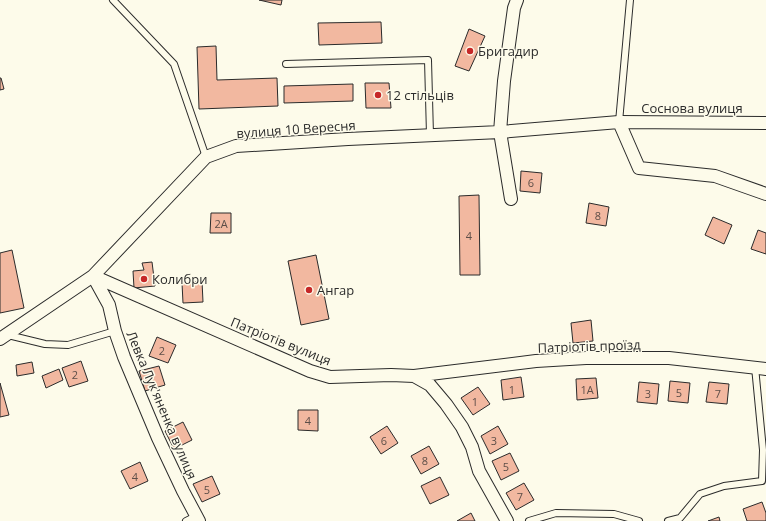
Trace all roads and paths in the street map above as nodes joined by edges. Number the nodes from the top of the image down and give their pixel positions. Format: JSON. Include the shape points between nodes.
{"nodes":[{"id":1,"x":113,"y":0,"type":"edge"},
{"id":2,"x":517,"y":0,"type":"edge"},
{"id":3,"x":630,"y":0,"type":"edge"},
{"id":4,"x":286,"y":64,"type":"dead end"},
{"id":5,"x":618,"y":122,"type":"junction"},
{"id":6,"x":766,"y":123,"type":"edge"},
{"id":7,"x":500,"y":132,"type":"junction"},
{"id":8,"x":430,"y":135,"type":"junction"},
{"id":9,"x":206,"y":157,"type":"junction"},
{"id":10,"x":766,"y":194,"type":"edge"},
{"id":11,"x":511,"y":199,"type":"dead end"},
{"id":12,"x":93,"y":276,"type":"junction"},
{"id":13,"x":115,"y":331,"type":"junction"},
{"id":14,"x":4,"y":337,"type":"edge"},
{"id":15,"x":760,"y":368,"type":"edge"},
{"id":16,"x":414,"y":376,"type":"junction"},
{"id":17,"x":194,"y":519,"type":"edge"},
{"id":18,"x":507,"y":521,"type":"edge"},
{"id":19,"x":529,"y":521,"type":"edge"},
{"id":20,"x":639,"y":521,"type":"edge"},
{"id":21,"x":668,"y":521,"type":"edge"}],
"edges":[{"from":1,"to":9,"type":"lane","via":[[174,64]]},
{"from":2,"to":7,"type":"street","via":[[504,81]]},
{"from":3,"to":5,"type":"lane"},
{"from":4,"to":8,"type":"lane","via":[[428,60]]},
{"from":5,"to":6,"type":"street","name":"Соснова вулиця"},
{"from":5,"to":7,"type":"street","name":"вулиця 10 Вересня"},
{"from":5,"to":10,"type":"street","via":[[639,168],[715,176]]},
{"from":7,"to":8,"type":"street","name":"вулиця 10 Вересня"},
{"from":7,"to":11,"type":"street"},
{"from":8,"to":9,"type":"street","name":"вулиця 10 Вересня","via":[[236,146]]},
{"from":9,"to":12,"type":"street","name":"вулиця 10 Вересня"},
{"from":12,"to":13,"type":"street","name":"Левка Лук'яненка вулиця","via":[[109,305]]},
{"from":12,"to":14,"type":"street","name":"вулиця 10 Вересня"},
{"from":12,"to":16,"type":"street","name":"Патріотів вулиця","via":[[310,371],[330,377]]},
{"from":13,"to":14,"type":"lane","via":[[68,345]]},
{"from":13,"to":17,"type":"street","name":"Левка Лук'яненка вулиця"},
{"from":15,"to":16,"type":"street","name":"Патріотів проїзд","via":[[669,358],[586,358],[536,361]]},
{"from":15,"to":21,"type":"lane","via":[[762,481],[724,486],[700,494],[680,518]]},
{"from":16,"to":18,"type":"street","name":"Патріотів вулиця","via":[[430,385],[462,427],[472,447],[479,471]]},
{"from":19,"to":20,"type":"lane","via":[[556,513],[614,514]]}]}
